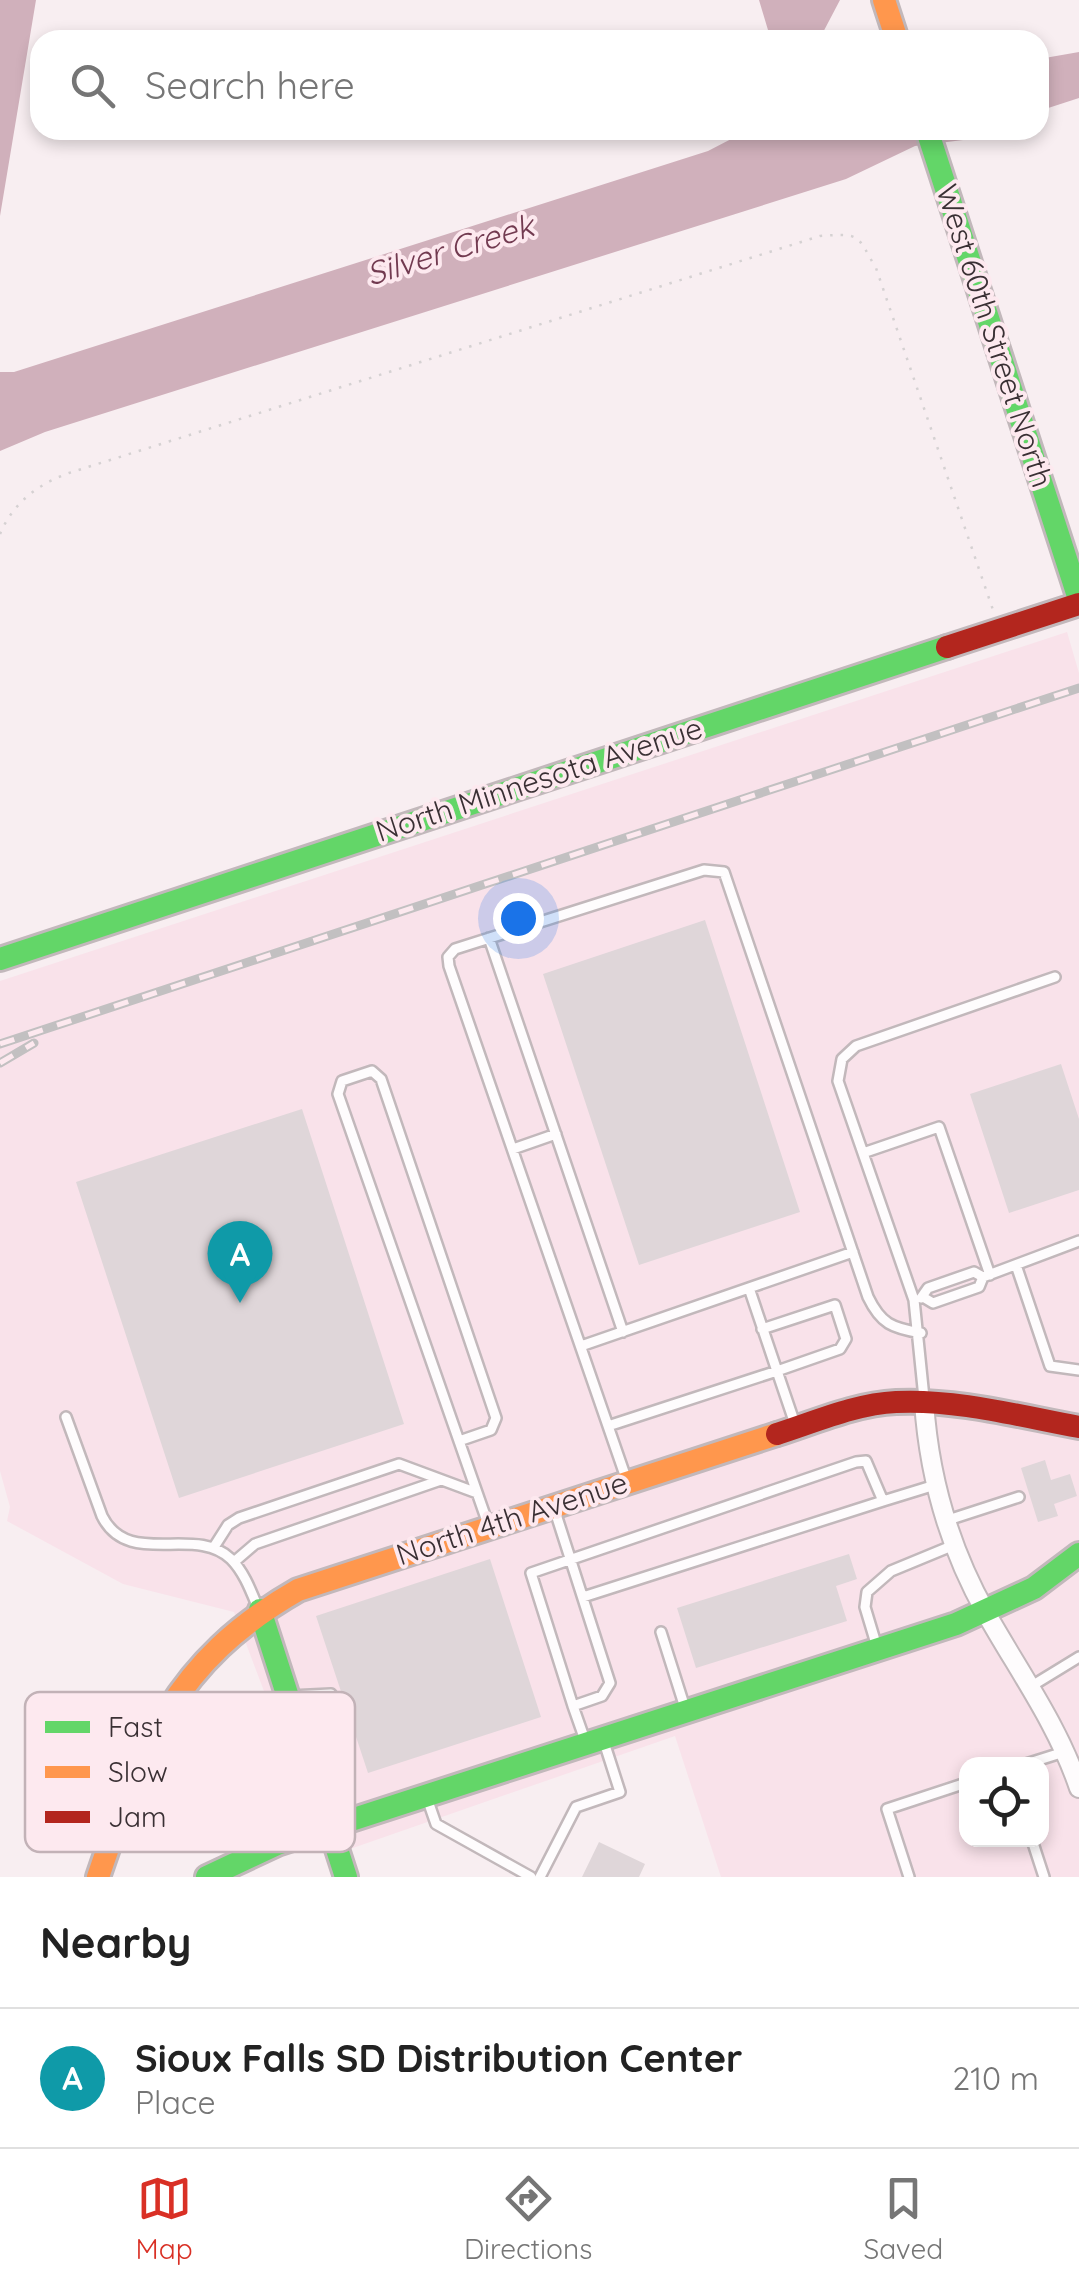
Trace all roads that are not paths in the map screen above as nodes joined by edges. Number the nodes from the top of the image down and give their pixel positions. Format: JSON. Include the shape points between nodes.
{"nodes":[{"id":1,"x":884,"y":0,"type":"edge"},
{"id":2,"x":894,"y":30,"type":"edge"},
{"id":3,"x":930,"y":140,"type":"edge"},
{"id":4,"x":1079,"y":602,"type":"edge"},
{"id":5,"x":490,"y":938,"type":"junction"},
{"id":6,"x":0,"y":959,"type":"edge"},
{"id":7,"x":1055,"y":977,"type":"dead end"},
{"id":8,"x":556,"y":1134,"type":"junction"},
{"id":9,"x":513,"y":1149,"type":"junction"},
{"id":10,"x":863,"y":1153,"type":"junction"},
{"id":11,"x":1079,"y":1242,"type":"edge"},
{"id":12,"x":853,"y":1252,"type":"junction"},
{"id":13,"x":1016,"y":1265,"type":"junction"},
{"id":14,"x":986,"y":1276,"type":"junction"},
{"id":15,"x":749,"y":1288,"type":"junction"},
{"id":16,"x":918,"y":1299,"type":"junction"},
{"id":17,"x":762,"y":1329,"type":"junction"},
{"id":18,"x":624,"y":1332,"type":"junction"},
{"id":19,"x":920,"y":1332,"type":"junction"},
{"id":20,"x":581,"y":1346,"type":"junction"},
{"id":21,"x":1079,"y":1370,"type":"edge"},
{"id":22,"x":777,"y":1371,"type":"junction"},
{"id":23,"x":924,"y":1402,"type":"junction"},
{"id":24,"x":66,"y":1418,"type":"dead end"},
{"id":25,"x":608,"y":1426,"type":"junction"},
{"id":26,"x":796,"y":1426,"type":"junction"},
{"id":27,"x":1079,"y":1427,"type":"edge"},
{"id":28,"x":459,"y":1440,"type":"junction"},
{"id":29,"x":441,"y":1480,"type":"junction"},
{"id":30,"x":628,"y":1481,"type":"junction"},
{"id":31,"x":935,"y":1485,"type":"junction"},
{"id":32,"x":477,"y":1493,"type":"junction"},
{"id":33,"x":1020,"y":1497,"type":"dead end"},
{"id":34,"x":883,"y":1501,"type":"junction"},
{"id":35,"x":554,"y":1506,"type":"junction"},
{"id":36,"x":945,"y":1521,"type":"junction"},
{"id":37,"x":489,"y":1526,"type":"junction"},
{"id":38,"x":954,"y":1545,"type":"junction"},
{"id":39,"x":214,"y":1548,"type":"junction"},
{"id":40,"x":1079,"y":1554,"type":"edge"},
{"id":41,"x":570,"y":1559,"type":"junction"},
{"id":42,"x":234,"y":1562,"type":"junction"},
{"id":43,"x":582,"y":1597,"type":"junction"},
{"id":44,"x":260,"y":1610,"type":"junction"},
{"id":45,"x":985,"y":1612,"type":"junction"},
{"id":46,"x":661,"y":1632,"type":"dead end"},
{"id":47,"x":878,"y":1650,"type":"junction"},
{"id":48,"x":1079,"y":1657,"type":"edge"},
{"id":49,"x":1030,"y":1687,"type":"junction"},
{"id":50,"x":178,"y":1692,"type":"edge"},
{"id":51,"x":286,"y":1692,"type":"edge"},
{"id":52,"x":574,"y":1706,"type":"junction"},
{"id":53,"x":686,"y":1712,"type":"junction"},
{"id":54,"x":595,"y":1741,"type":"junction"},
{"id":55,"x":1064,"y":1752,"type":"junction"},
{"id":56,"x":1048,"y":1757,"type":"edge"},
{"id":57,"x":959,"y":1785,"type":"edge"},
{"id":58,"x":1079,"y":1788,"type":"edge"},
{"id":59,"x":426,"y":1796,"type":"junction"},
{"id":60,"x":355,"y":1819,"type":"edge"},
{"id":61,"x":1034,"y":1847,"type":"edge"},
{"id":62,"x":106,"y":1852,"type":"edge"},
{"id":63,"x":257,"y":1852,"type":"edge"},
{"id":64,"x":338,"y":1852,"type":"edge"},
{"id":65,"x":98,"y":1877,"type":"edge"},
{"id":66,"x":207,"y":1877,"type":"edge"},
{"id":67,"x":346,"y":1877,"type":"edge"},
{"id":68,"x":531,"y":1877,"type":"edge"},
{"id":69,"x":540,"y":1877,"type":"edge"},
{"id":70,"x":909,"y":1877,"type":"edge"},
{"id":71,"x":1044,"y":1877,"type":"edge"}],
"edges":[{"from":1,"to":2,"type":"street"},
{"from":3,"to":4,"type":"street","name":"West 60th Street North"},
{"from":4,"to":6,"type":"street","name":"North Minnesota Avenue"},
{"from":5,"to":8,"type":"lane"},
{"from":5,"to":9,"type":"lane","via":[[448,957]]},
{"from":5,"to":12,"type":"lane","via":[[704,870],[724,872]]},
{"from":7,"to":10,"type":"lane","via":[[856,1046],[842,1060],[838,1081]]},
{"from":8,"to":9,"type":"lane"},
{"from":8,"to":18,"type":"lane"},
{"from":9,"to":20,"type":"lane"},
{"from":10,"to":14,"type":"lane","via":[[939,1127]]},
{"from":10,"to":16,"type":"lane"},
{"from":11,"to":13,"type":"lane"},
{"from":12,"to":15,"type":"lane"},
{"from":12,"to":19,"type":"lane","via":[[879,1319]]},
{"from":13,"to":14,"type":"lane"},
{"from":13,"to":21,"type":"lane","via":[[1050,1366]]},
{"from":14,"to":16,"type":"lane","via":[[974,1272],[928,1288]]},
{"from":14,"to":16,"type":"lane","via":[[979,1287],[933,1302]]},
{"from":15,"to":17,"type":"lane"},
{"from":15,"to":18,"type":"lane"},
{"from":16,"to":19,"type":"lane"},
{"from":17,"to":22,"type":"lane"},
{"from":17,"to":22,"type":"lane","via":[[835,1305],[844,1346]]},
{"from":18,"to":20,"type":"lane"},
{"from":19,"to":23,"type":"lane"},
{"from":20,"to":25,"type":"lane"},
{"from":22,"to":25,"type":"lane"},
{"from":22,"to":26,"type":"lane"},
{"from":23,"to":26,"type":"street","name":"North 4th Avenue","via":[[857,1408]]},
{"from":23,"to":27,"type":"street","name":"North 4th Avenue"},
{"from":23,"to":31,"type":"street"},
{"from":24,"to":39,"type":"lane","via":[[112,1531],[133,1543]]},
{"from":25,"to":30,"type":"lane"},
{"from":26,"to":30,"type":"street","name":"North 4th Avenue"},
{"from":28,"to":28,"type":"lane","via":[[338,1094],[342,1081],[372,1071],[381,1079],[496,1418],[492,1430]]},
{"from":28,"to":32,"type":"lane"},
{"from":29,"to":32,"type":"lane"},
{"from":29,"to":39,"type":"lane","via":[[396,1465],[239,1518]]},
{"from":29,"to":42,"type":"lane","via":[[255,1544]]},
{"from":30,"to":35,"type":"street","name":"North 4th Avenue"},
{"from":31,"to":34,"type":"lane"},
{"from":31,"to":36,"type":"street"},
{"from":32,"to":37,"type":"lane"},
{"from":33,"to":36,"type":"lane"},
{"from":34,"to":41,"type":"lane","via":[[872,1466],[856,1462]]},
{"from":34,"to":43,"type":"lane"},
{"from":35,"to":37,"type":"street","name":"North 4th Avenue"},
{"from":35,"to":41,"type":"lane"},
{"from":36,"to":38,"type":"street"},
{"from":37,"to":44,"type":"street","name":"North 4th Avenue","via":[[324,1580]]},
{"from":38,"to":45,"type":"street"},
{"from":38,"to":47,"type":"lane","via":[[891,1571],[867,1592]]},
{"from":39,"to":42,"type":"lane"},
{"from":40,"to":45,"type":"street","via":[[1034,1588]]},
{"from":41,"to":43,"type":"lane"},
{"from":41,"to":52,"type":"lane","via":[[530,1578]]},
{"from":42,"to":44,"type":"lane"},
{"from":43,"to":52,"type":"lane","via":[[610,1683],[602,1696]]},
{"from":44,"to":50,"type":"street","name":"North 4th Avenue","via":[[203,1659]]},
{"from":44,"to":51,"type":"street"},
{"from":45,"to":47,"type":"street"},
{"from":45,"to":49,"type":"street"},
{"from":46,"to":53,"type":"lane"},
{"from":47,"to":53,"type":"street"},
{"from":48,"to":49,"type":"lane"},
{"from":49,"to":55,"type":"street"},
{"from":52,"to":54,"type":"lane"},
{"from":53,"to":54,"type":"street"},
{"from":54,"to":59,"type":"street"},
{"from":54,"to":69,"type":"lane","via":[[620,1792],[576,1807]]},
{"from":55,"to":56,"type":"lane"},
{"from":55,"to":58,"type":"street"},
{"from":57,"to":70,"type":"lane","via":[[887,1809]]},
{"from":59,"to":60,"type":"street"},
{"from":59,"to":68,"type":"lane","via":[[436,1824]]},
{"from":61,"to":71,"type":"lane"},
{"from":62,"to":65,"type":"street","name":"North 4th Avenue"},
{"from":63,"to":66,"type":"street"},
{"from":64,"to":67,"type":"street"}]}
